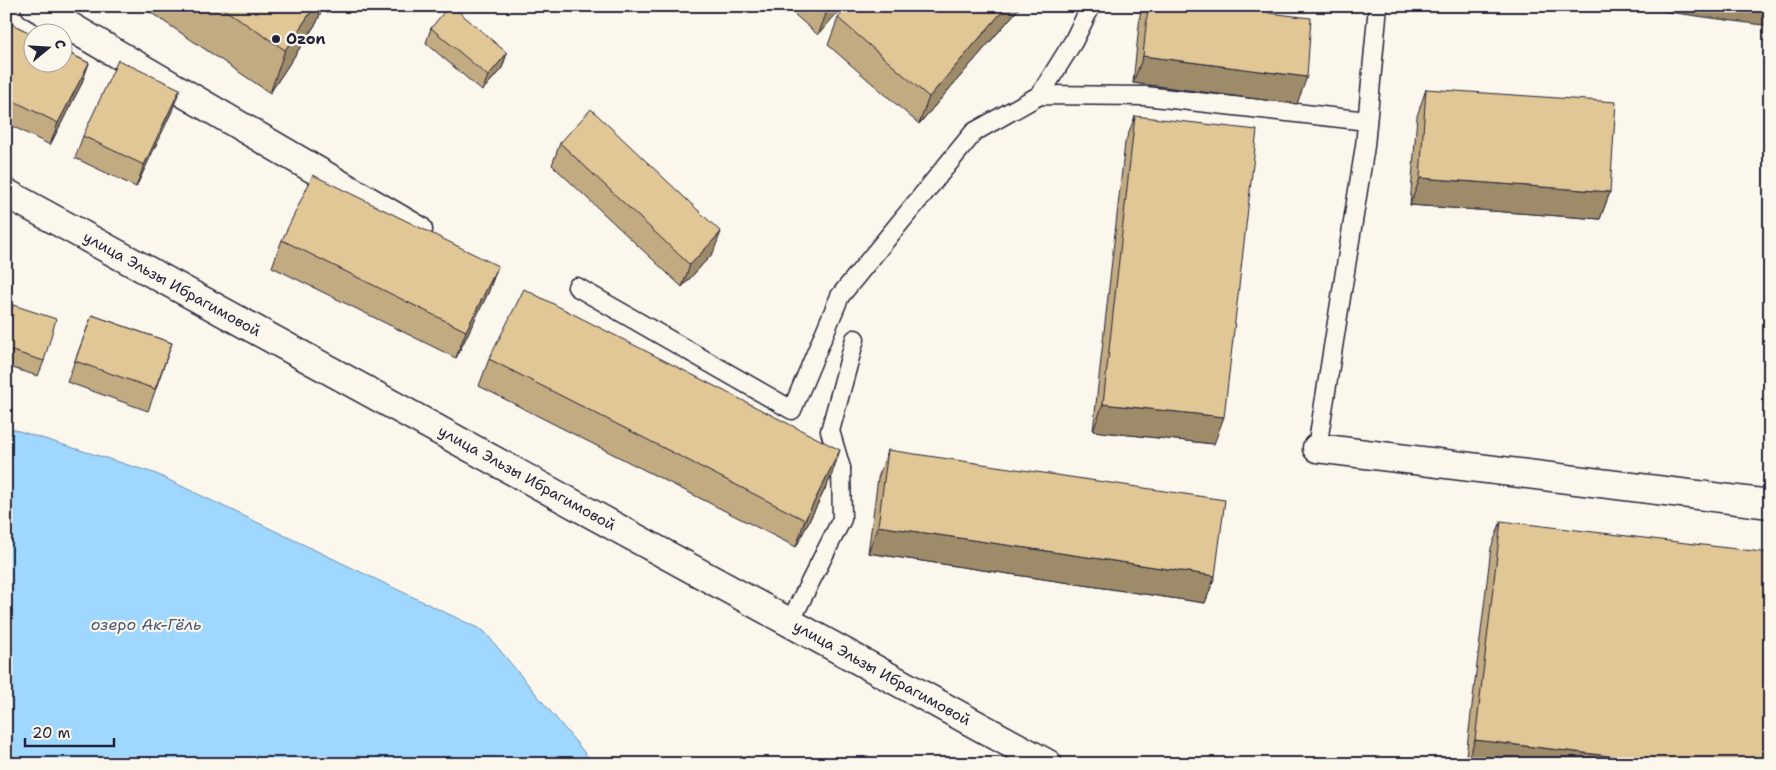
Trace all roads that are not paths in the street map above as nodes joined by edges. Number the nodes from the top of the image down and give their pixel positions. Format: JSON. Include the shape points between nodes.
{"nodes":[{"id":1,"x":35,"y":6,"type":"edge"},
{"id":2,"x":1090,"y":6,"type":"edge"},
{"id":3,"x":1378,"y":6,"type":"edge"},
{"id":4,"x":1040,"y":95,"type":"junction"},
{"id":5,"x":1367,"y":121,"type":"junction"},
{"id":6,"x":6,"y":193,"type":"edge"},
{"id":7,"x":435,"y":240,"type":"edge"},
{"id":8,"x":578,"y":287,"type":"dead end"},
{"id":9,"x":855,"y":339,"type":"dead end"},
{"id":10,"x":797,"y":445,"type":"edge"},
{"id":11,"x":1317,"y":448,"type":"joint"},
{"id":12,"x":841,"y":468,"type":"junction"},
{"id":13,"x":1770,"y":504,"type":"edge"},
{"id":14,"x":790,"y":622,"type":"junction"},
{"id":15,"x":1048,"y":764,"type":"edge"}],
"edges":[{"from":1,"to":7,"type":"street"},
{"from":2,"to":4,"type":"lane","via":[[1073,42]]},
{"from":3,"to":5,"type":"lane"},
{"from":4,"to":5,"type":"lane","via":[[1145,96]]},
{"from":4,"to":8,"type":"lane","via":[[974,132],[840,296],[792,410]]},
{"from":5,"to":11,"type":"lane"},
{"from":6,"to":14,"type":"street","name":"улица Эльзы Ибрагимовой"},
{"from":9,"to":12,"type":"lane","via":[[830,431]]},
{"from":10,"to":12,"type":"lane"},
{"from":11,"to":13,"type":"street"},
{"from":12,"to":14,"type":"lane","via":[[842,519]]},
{"from":14,"to":15,"type":"street","name":"улица Эльзы Ибрагимовой"}]}
